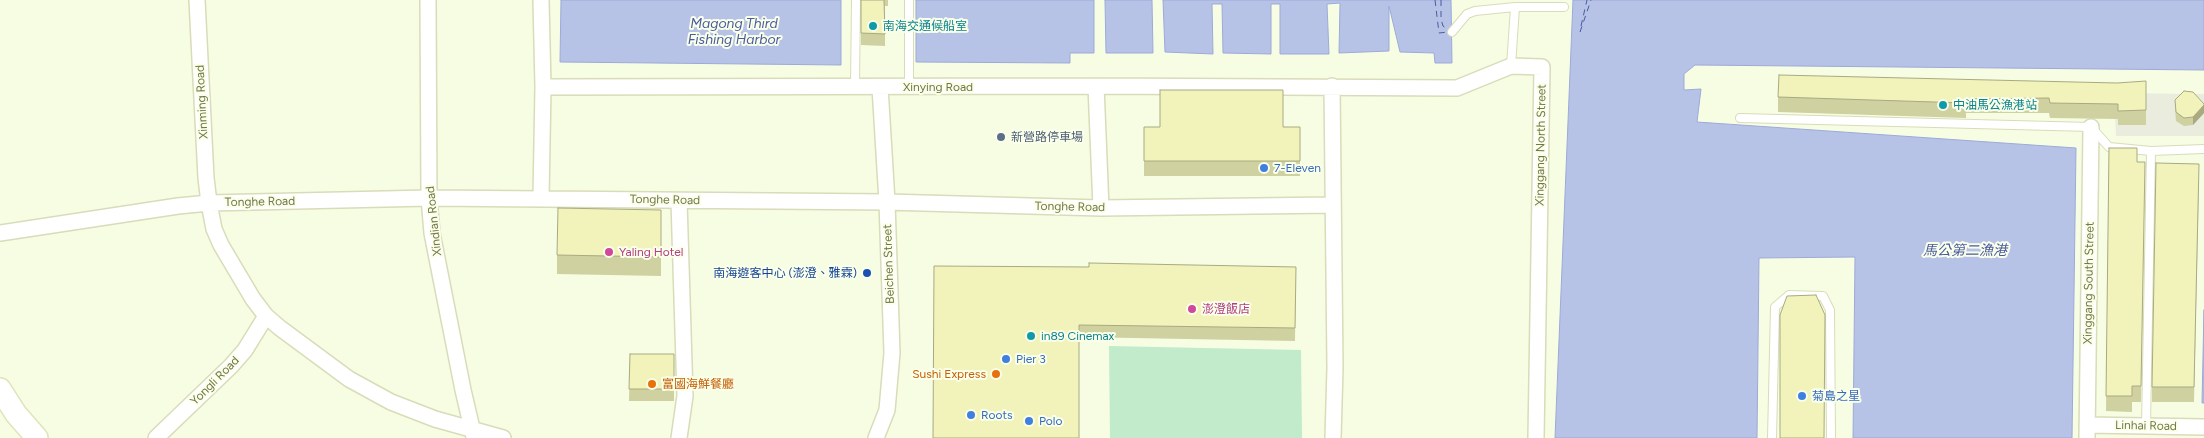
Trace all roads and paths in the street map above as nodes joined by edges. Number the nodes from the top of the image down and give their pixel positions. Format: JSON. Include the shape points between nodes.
{"nodes":[{"id":1,"x":197,"y":0,"type":"edge"},
{"id":2,"x":428,"y":0,"type":"edge"},
{"id":3,"x":541,"y":0,"type":"edge"},
{"id":4,"x":856,"y":0,"type":"edge"},
{"id":5,"x":909,"y":0,"type":"edge"},
{"id":6,"x":1564,"y":7,"type":"dead end"},
{"id":7,"x":1515,"y":8,"type":"junction"},
{"id":8,"x":1452,"y":32,"type":"dead end"},
{"id":9,"x":1511,"y":66,"type":"junction"},
{"id":10,"x":1096,"y":86,"type":"junction"},
{"id":11,"x":1332,"y":86,"type":"junction"},
{"id":12,"x":855,"y":87,"type":"junction"},
{"id":13,"x":880,"y":87,"type":"junction"},
{"id":14,"x":909,"y":87,"type":"junction"},
{"id":15,"x":543,"y":88,"type":"junction"},
{"id":16,"x":1740,"y":118,"type":"dead end"},
{"id":17,"x":2091,"y":127,"type":"junction"},
{"id":18,"x":2204,"y":149,"type":"edge"},
{"id":19,"x":2151,"y":150,"type":"junction"},
{"id":20,"x":429,"y":198,"type":"junction"},
{"id":21,"x":541,"y":198,"type":"junction"},
{"id":22,"x":679,"y":201,"type":"junction"},
{"id":23,"x":887,"y":202,"type":"junction"},
{"id":24,"x":209,"y":203,"type":"junction"},
{"id":25,"x":1332,"y":205,"type":"junction"},
{"id":26,"x":1101,"y":208,"type":"junction"},
{"id":27,"x":0,"y":233,"type":"edge"},
{"id":28,"x":266,"y":316,"type":"junction"},
{"id":29,"x":0,"y":389,"type":"edge"},
{"id":30,"x":2146,"y":426,"type":"junction"},
{"id":31,"x":2204,"y":427,"type":"edge"},
{"id":32,"x":2087,"y":431,"type":"edge"},
{"id":33,"x":474,"y":434,"type":"edge"},
{"id":34,"x":38,"y":438,"type":"edge"},
{"id":35,"x":156,"y":438,"type":"edge"},
{"id":36,"x":503,"y":438,"type":"edge"},
{"id":37,"x":679,"y":438,"type":"edge"},
{"id":38,"x":876,"y":438,"type":"edge"},
{"id":39,"x":1333,"y":438,"type":"edge"},
{"id":40,"x":1536,"y":438,"type":"edge"},
{"id":41,"x":1772,"y":438,"type":"edge"},
{"id":42,"x":1831,"y":438,"type":"edge"}],
"edges":[{"from":1,"to":24,"type":"street","name":"Xinming Road"},
{"from":2,"to":20,"type":"street","name":"Xindian Road"},
{"from":3,"to":15,"type":"street"},
{"from":4,"to":12,"type":"lane"},
{"from":5,"to":14,"type":"lane"},
{"from":6,"to":7,"type":"lane"},
{"from":7,"to":8,"type":"lane","via":[[1467,14]]},
{"from":7,"to":9,"type":"lane"},
{"from":9,"to":11,"type":"street","name":"Xinggang North Street","via":[[1457,88]]},
{"from":9,"to":40,"type":"street","name":"Xinggang North Street","via":[[1542,67]]},
{"from":10,"to":11,"type":"street","name":"Xinying Road"},
{"from":10,"to":14,"type":"street","name":"Xinying Road"},
{"from":10,"to":26,"type":"street"},
{"from":11,"to":25,"type":"street"},
{"from":12,"to":13,"type":"street","name":"Xinying Road"},
{"from":12,"to":15,"type":"street","name":"Xinying Road"},
{"from":13,"to":14,"type":"street","name":"Xinying Road"},
{"from":13,"to":23,"type":"street","name":"Beichen Street"},
{"from":15,"to":21,"type":"street"},
{"from":16,"to":17,"type":"lane"},
{"from":17,"to":19,"type":"lane","via":[[2109,146]]},
{"from":17,"to":32,"type":"street","name":"Xinggang South Street"},
{"from":18,"to":19,"type":"lane"},
{"from":19,"to":30,"type":"lane"},
{"from":20,"to":21,"type":"street","name":"Tonghe Road"},
{"from":20,"to":24,"type":"street","name":"Tonghe Road"},
{"from":20,"to":33,"type":"street","name":"Xindian Road","via":[[432,233]]},
{"from":21,"to":22,"type":"street","name":"Tonghe Road"},
{"from":22,"to":23,"type":"street","name":"Tonghe Road"},
{"from":22,"to":37,"type":"street","via":[[685,396]]},
{"from":23,"to":26,"type":"street","name":"Tonghe Road"},
{"from":23,"to":38,"type":"street","name":"Beichen Street","via":[[892,353],[888,410]]},
{"from":24,"to":27,"type":"street","name":"Tonghe Road"},
{"from":24,"to":28,"type":"street","name":"Xinming Road","via":[[220,245],[252,299]]},
{"from":25,"to":26,"type":"street","name":"Tonghe Road"},
{"from":25,"to":39,"type":"street"},
{"from":28,"to":33,"type":"street","name":"Xinming Road","via":[[327,364],[374,393]]},
{"from":28,"to":35,"type":"street","name":"Yongli Road","via":[[232,366]]},
{"from":29,"to":34,"type":"main road","via":[[16,414]]},
{"from":30,"to":31,"type":"street","name":"Linhai Road"},
{"from":30,"to":32,"type":"street","name":"Linhai Road"},
{"from":33,"to":36,"type":"street","name":"Xinming Road"},
{"from":41,"to":42,"type":"lane","via":[[1775,307],[1789,295],[1823,296],[1830,310]]}]}
